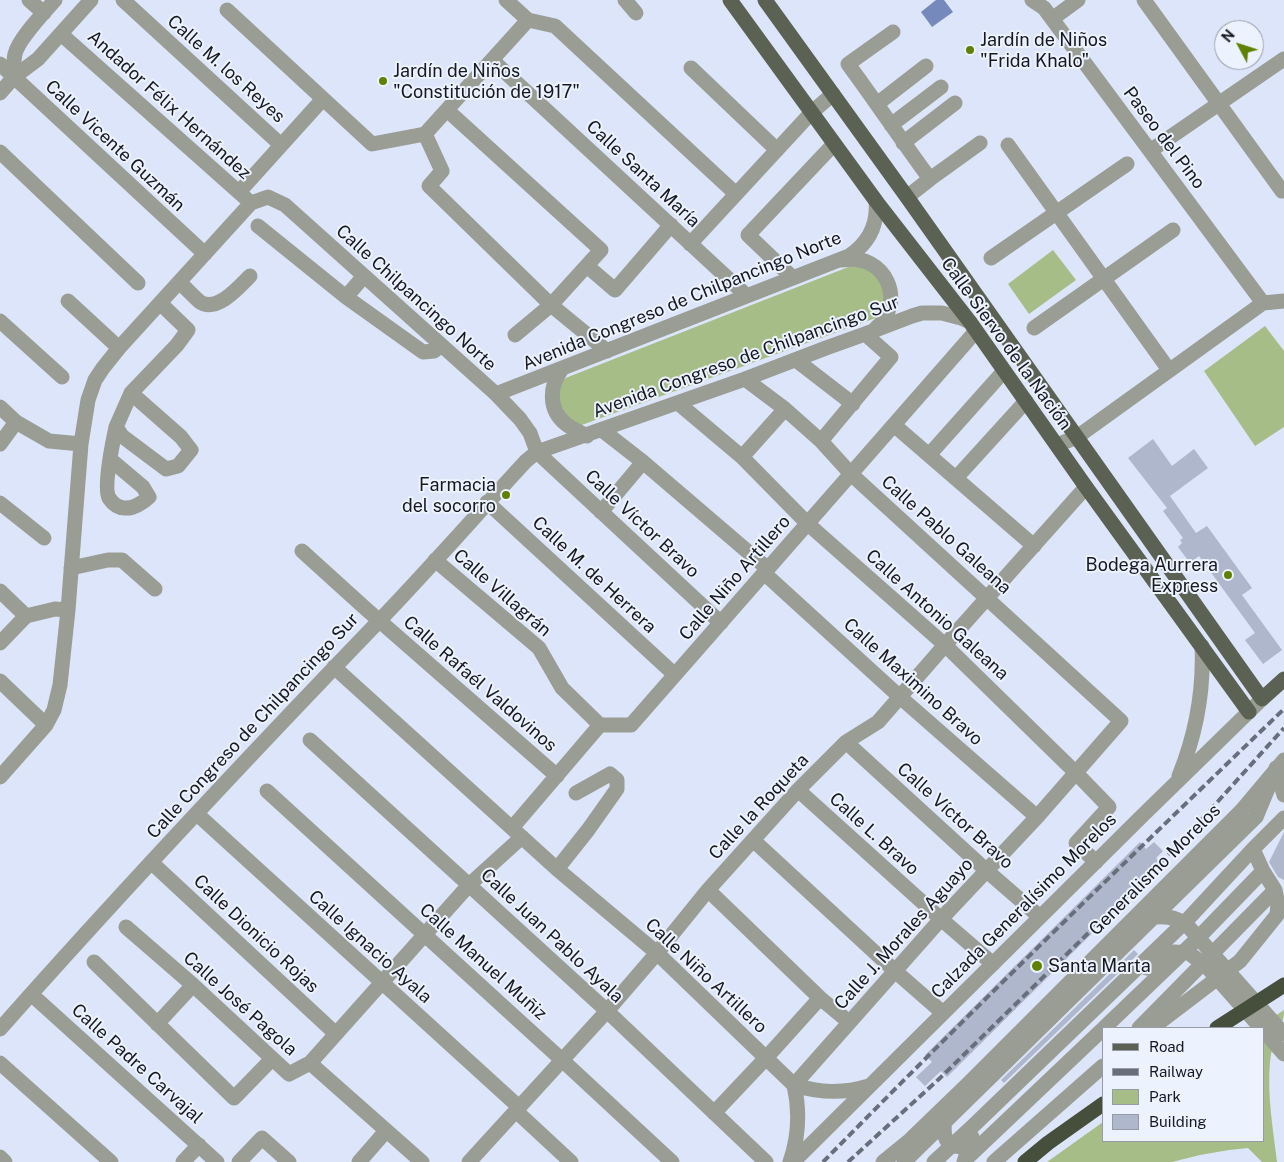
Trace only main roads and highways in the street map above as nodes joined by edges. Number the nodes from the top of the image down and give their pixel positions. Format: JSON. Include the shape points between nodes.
{"nodes":[{"id":1,"x":730,"y":0,"type":"edge"},
{"id":2,"x":765,"y":0,"type":"edge"},
{"id":3,"x":1284,"y":679,"type":"edge"},
{"id":4,"x":1262,"y":700,"type":"joint"},
{"id":5,"x":1249,"y":712,"type":"road end"},
{"id":6,"x":1284,"y":985,"type":"edge"},
{"id":7,"x":1219,"y":1027,"type":"edge"},
{"id":8,"x":1102,"y":1105,"type":"edge"},
{"id":9,"x":1025,"y":1162,"type":"edge"}],
"edges":[{"from":1,"to":5,"type":"main road","name":"Calle Siervo de la Nación","via":[[876,201],[973,326]]},
{"from":2,"to":4,"type":"main road","name":"Calle Siervo de la Nación"},
{"from":3,"to":4,"type":"main road","name":"Calzada Generalísimo Morelos"},
{"from":6,"to":7,"type":"highway"},
{"from":8,"to":9,"type":"highway"}]}
